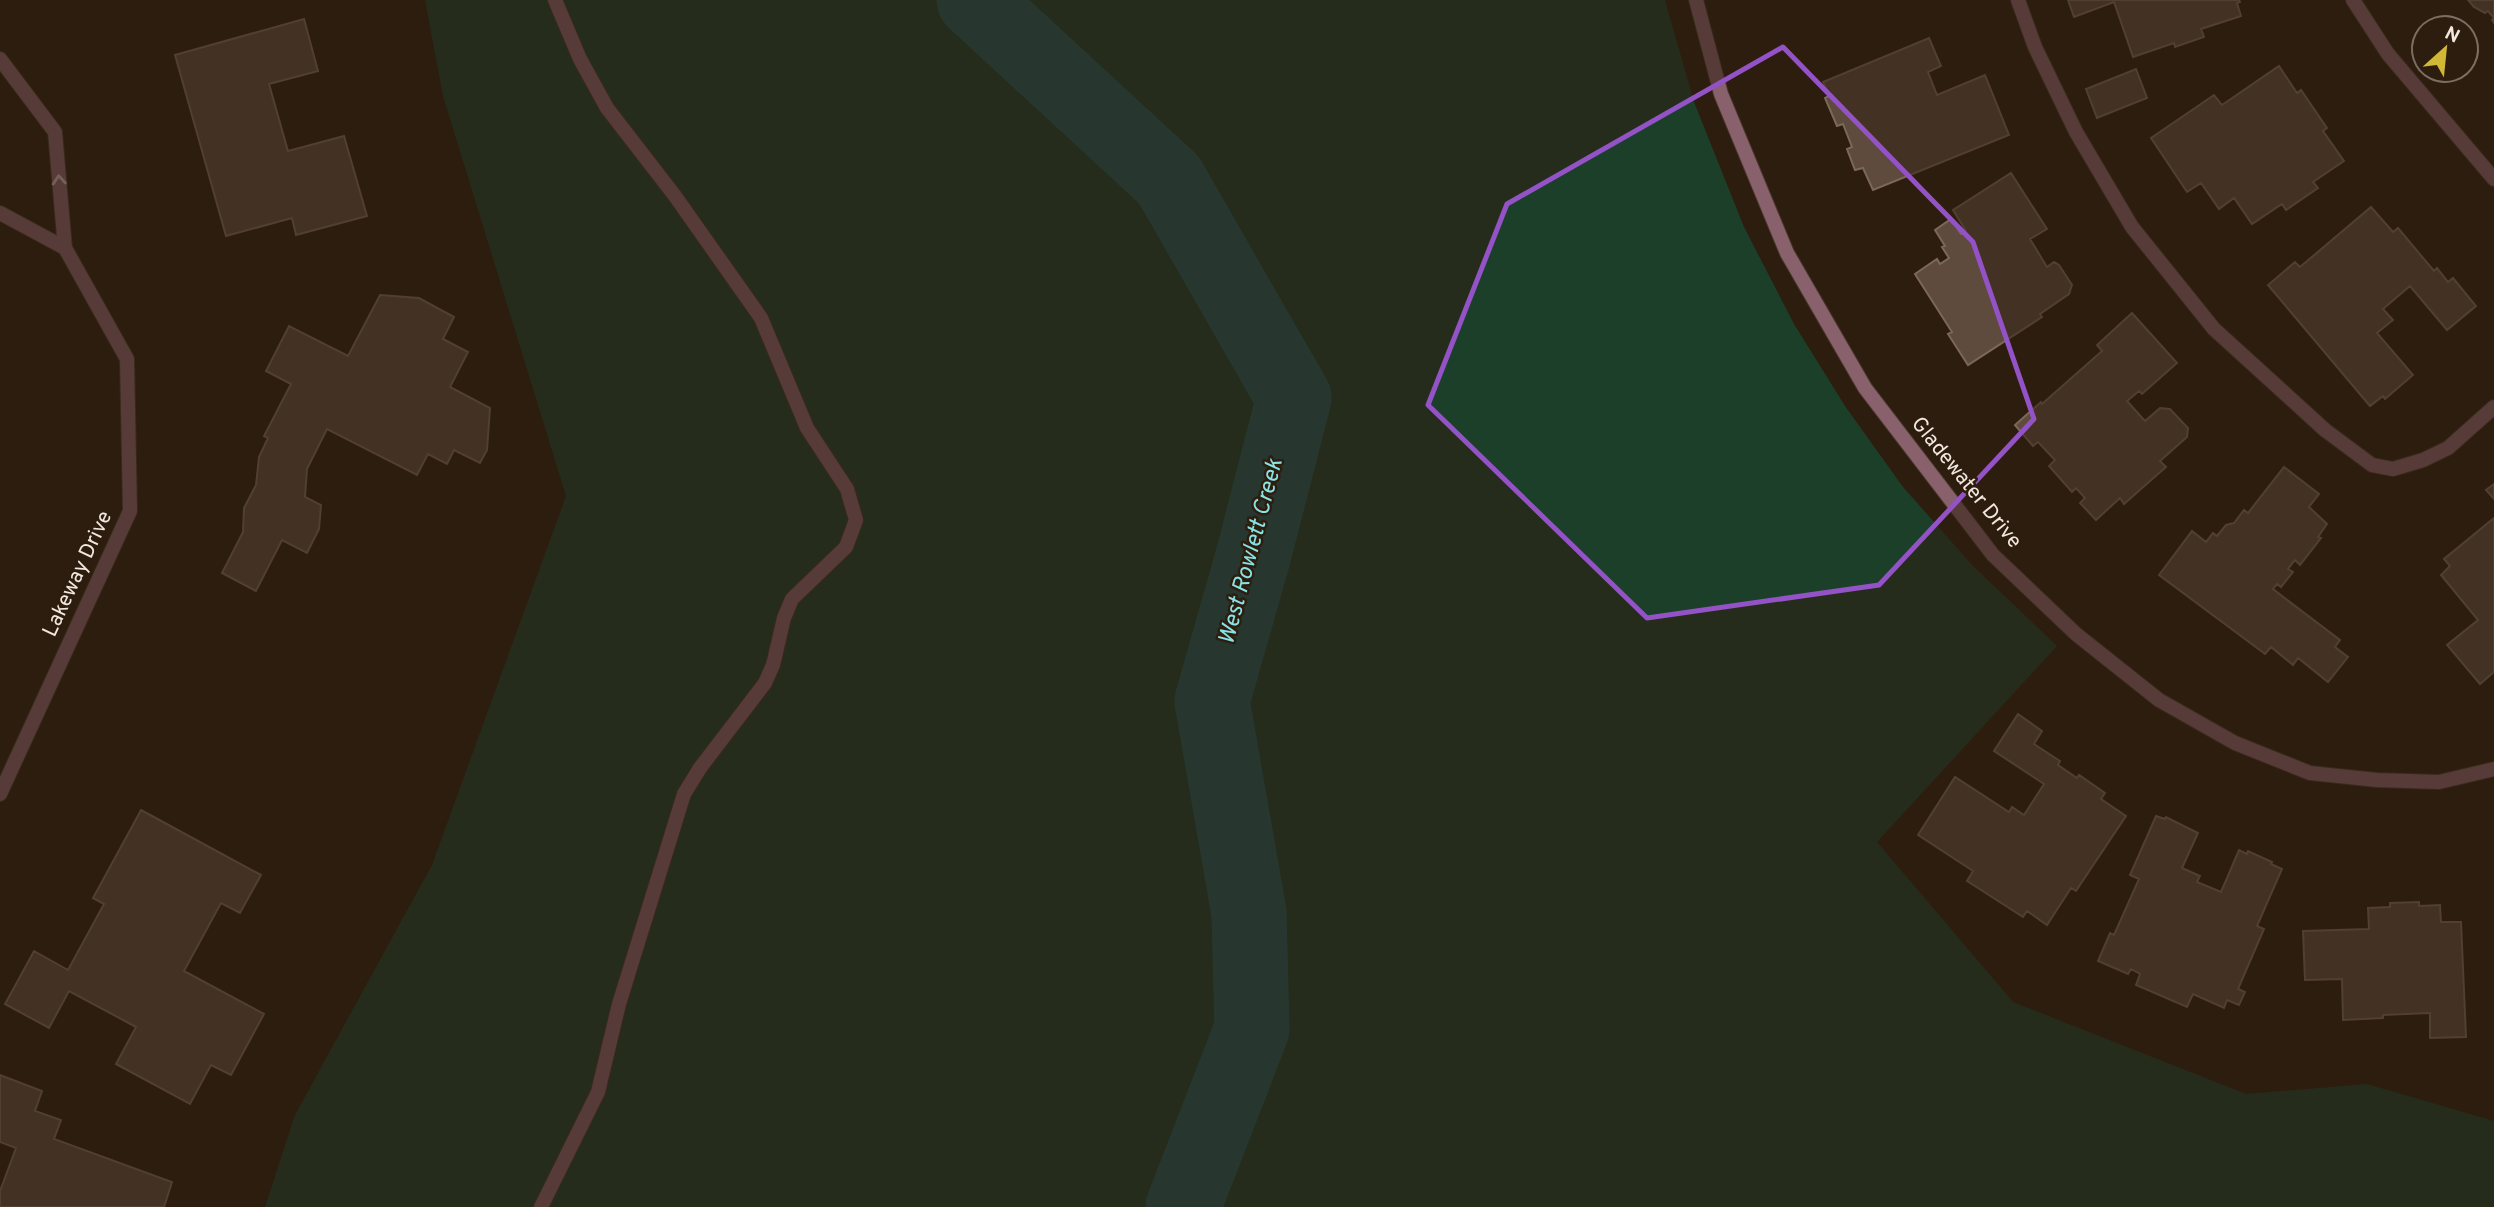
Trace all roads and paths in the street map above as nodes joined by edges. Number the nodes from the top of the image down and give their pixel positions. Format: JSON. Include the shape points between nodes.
{"nodes":[{"id":1,"x":555,"y":0,"type":"edge"},
{"id":2,"x":1696,"y":0,"type":"edge"},
{"id":3,"x":2018,"y":0,"type":"edge"},
{"id":4,"x":2353,"y":0,"type":"edge"},
{"id":5,"x":0,"y":59,"type":"edge"},
{"id":6,"x":2494,"y":179,"type":"edge"},
{"id":7,"x":0,"y":213,"type":"edge"},
{"id":8,"x":65,"y":248,"type":"junction"},
{"id":9,"x":2494,"y":407,"type":"edge"},
{"id":10,"x":2494,"y":769,"type":"edge"},
{"id":11,"x":0,"y":794,"type":"edge"},
{"id":12,"x":541,"y":1207,"type":"edge"}],
"edges":[{"from":1,"to":12,"type":"street","via":[[607,108],[761,318],[807,428],[847,489],[856,520],[846,547],[792,599],[765,683],[684,794],[619,1004],[598,1092]]},
{"from":2,"to":10,"type":"street","name":"Gladewater Drive","via":[[1721,94],[1787,253],[1865,388],[1993,555],[2076,634],[2159,700],[2235,743],[2323,775],[2440,782]]},
{"from":3,"to":9,"type":"street","via":[[2076,132],[2132,227],[2214,329],[2325,430],[2372,465],[2393,469],[2448,448]]},
{"from":4,"to":6,"type":"street","via":[[2388,54]]},
{"from":8,"to":5,"type":"street","name":"Lakeway Drive","one_way":true,"via":[[55,132]]},
{"from":7,"to":8,"type":"street"},
{"from":8,"to":11,"type":"street","name":"Lakeway Drive","via":[[127,359],[130,511]]}]}
